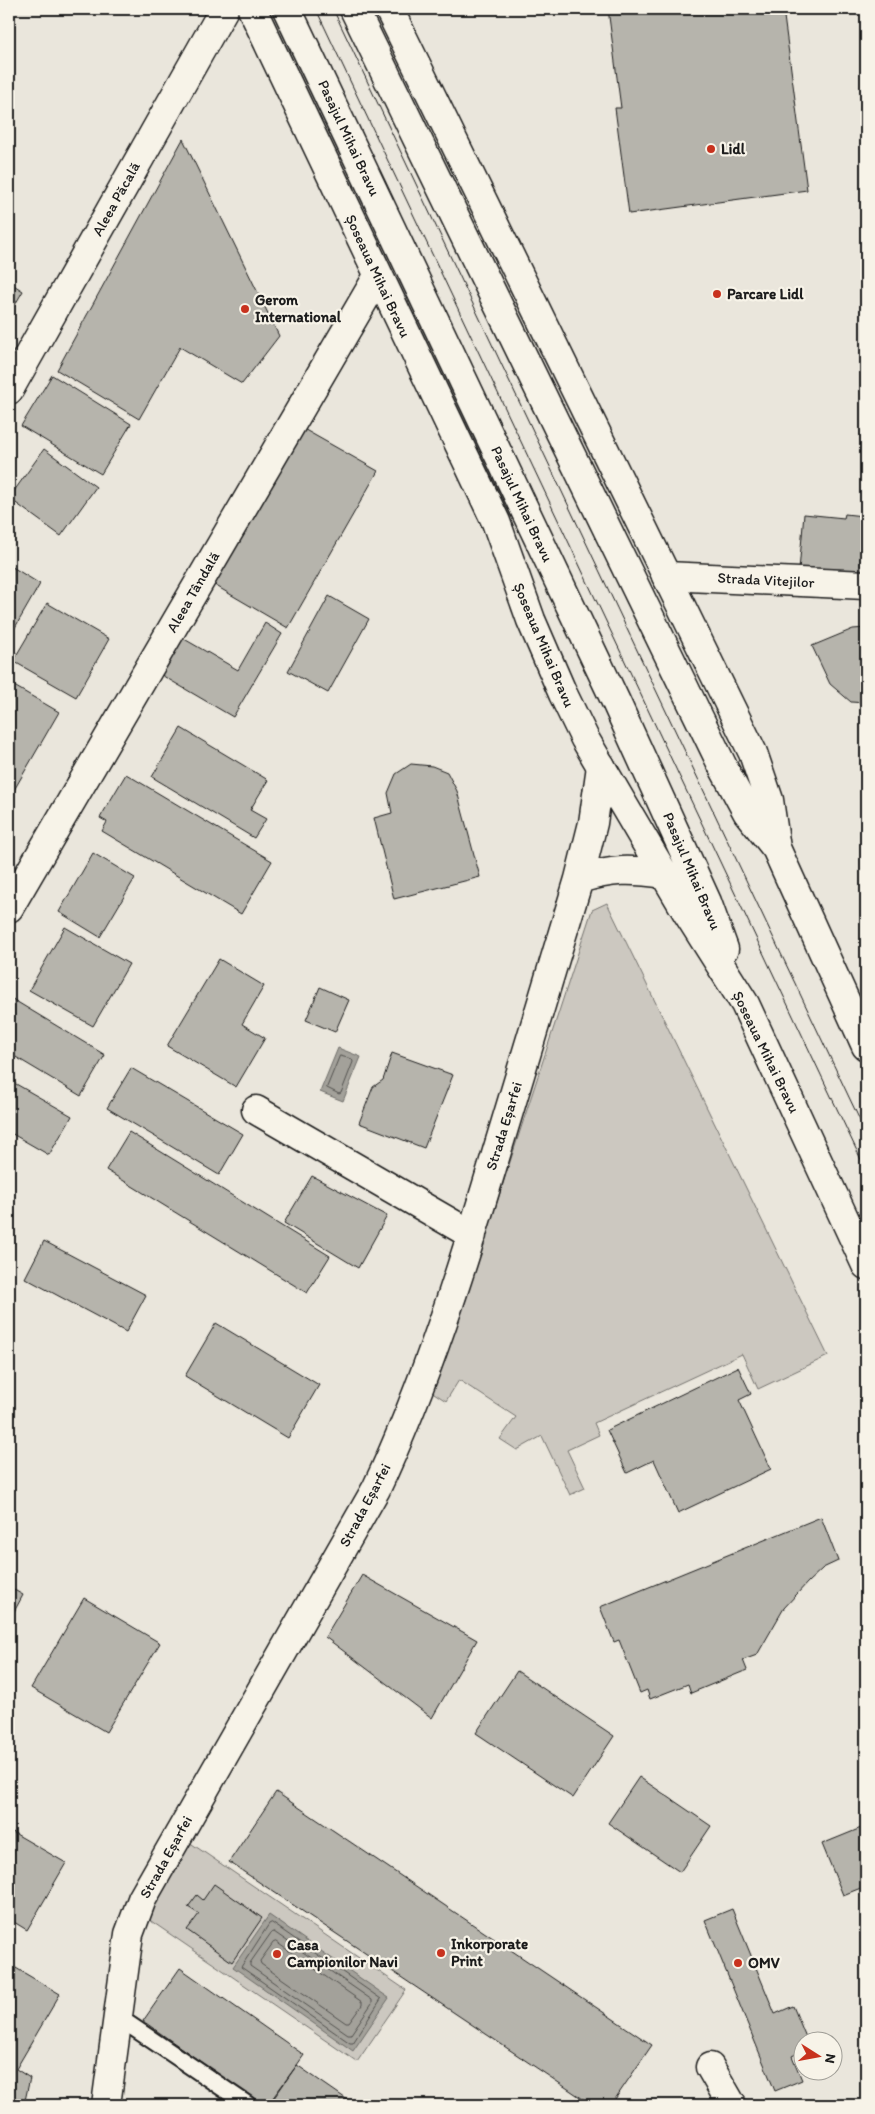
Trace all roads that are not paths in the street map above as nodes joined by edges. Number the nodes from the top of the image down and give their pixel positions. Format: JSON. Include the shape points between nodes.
{"nodes":[{"id":1,"x":224,"y":9,"type":"edge"},
{"id":2,"x":252,"y":9,"type":"edge"},
{"id":3,"x":287,"y":9,"type":"edge"},
{"id":4,"x":354,"y":9,"type":"edge"},
{"id":5,"x":389,"y":9,"type":"edge"},
{"id":6,"x":378,"y":276,"type":"junction"},
{"id":7,"x":9,"y":390,"type":"edge"},
{"id":8,"x":666,"y":576,"type":"junction"},
{"id":9,"x":866,"y":585,"type":"edge"},
{"id":10,"x":601,"y":766,"type":"junction"},
{"id":11,"x":776,"y":848,"type":"junction"},
{"id":12,"x":665,"y":874,"type":"junction"},
{"id":13,"x":579,"y":879,"type":"junction"},
{"id":14,"x":9,"y":908,"type":"edge"},
{"id":15,"x":745,"y":1004,"type":"junction"},
{"id":16,"x":866,"y":1046,"type":"edge"},
{"id":17,"x":256,"y":1110,"type":"dead end"},
{"id":18,"x":472,"y":1235,"type":"junction"},
{"id":19,"x":866,"y":1265,"type":"edge"},
{"id":20,"x":118,"y":2017,"type":"junction"},
{"id":21,"x":710,"y":2067,"type":"dead end"},
{"id":22,"x":106,"y":2105,"type":"edge"},
{"id":23,"x":248,"y":2105,"type":"edge"},
{"id":24,"x":732,"y":2105,"type":"edge"}],
"edges":[{"from":1,"to":7,"type":"main road","name":"Aleea Păcală"},
{"from":2,"to":6,"type":"main road","name":"Șoseaua Mihai Bravu"},
{"from":3,"to":15,"type":"main road","name":"Pasajul Mihai Bravu","via":[[616,702],[703,894]]},
{"from":4,"to":11,"type":"main road","via":[[675,671],[747,812]]},
{"from":5,"to":8,"type":"main road"},
{"from":6,"to":10,"type":"main road","name":"Șoseaua Mihai Bravu","via":[[496,522],[542,646]]},
{"from":6,"to":14,"type":"main road","name":"Aleea Tândală"},
{"from":8,"to":9,"type":"main road","name":"Strada Vitejilor"},
{"from":8,"to":11,"type":"main road","via":[[753,753],[769,800]]},
{"from":10,"to":12,"type":"main road","name":"Șoseaua Mihai Bravu"},
{"from":10,"to":13,"type":"main road","name":"Strada Eșarfei","via":[[593,823]]},
{"from":11,"to":16,"type":"main road"},
{"from":12,"to":13,"type":"main road","via":[[615,870]]},
{"from":12,"to":15,"type":"main road","name":"Șoseaua Mihai Bravu"},
{"from":13,"to":18,"type":"main road","name":"Strada Eșarfei"},
{"from":15,"to":19,"type":"main road","name":"Șoseaua Mihai Bravu"},
{"from":17,"to":18,"type":"main road"},
{"from":18,"to":20,"type":"main road","name":"Strada Eșarfei","via":[[396,1447],[376,1489],[142,1899],[129,1934]]},
{"from":20,"to":22,"type":"main road","name":"Strada Eșarfei"},
{"from":20,"to":23,"type":"lane"},
{"from":21,"to":24,"type":"main road"}]}
